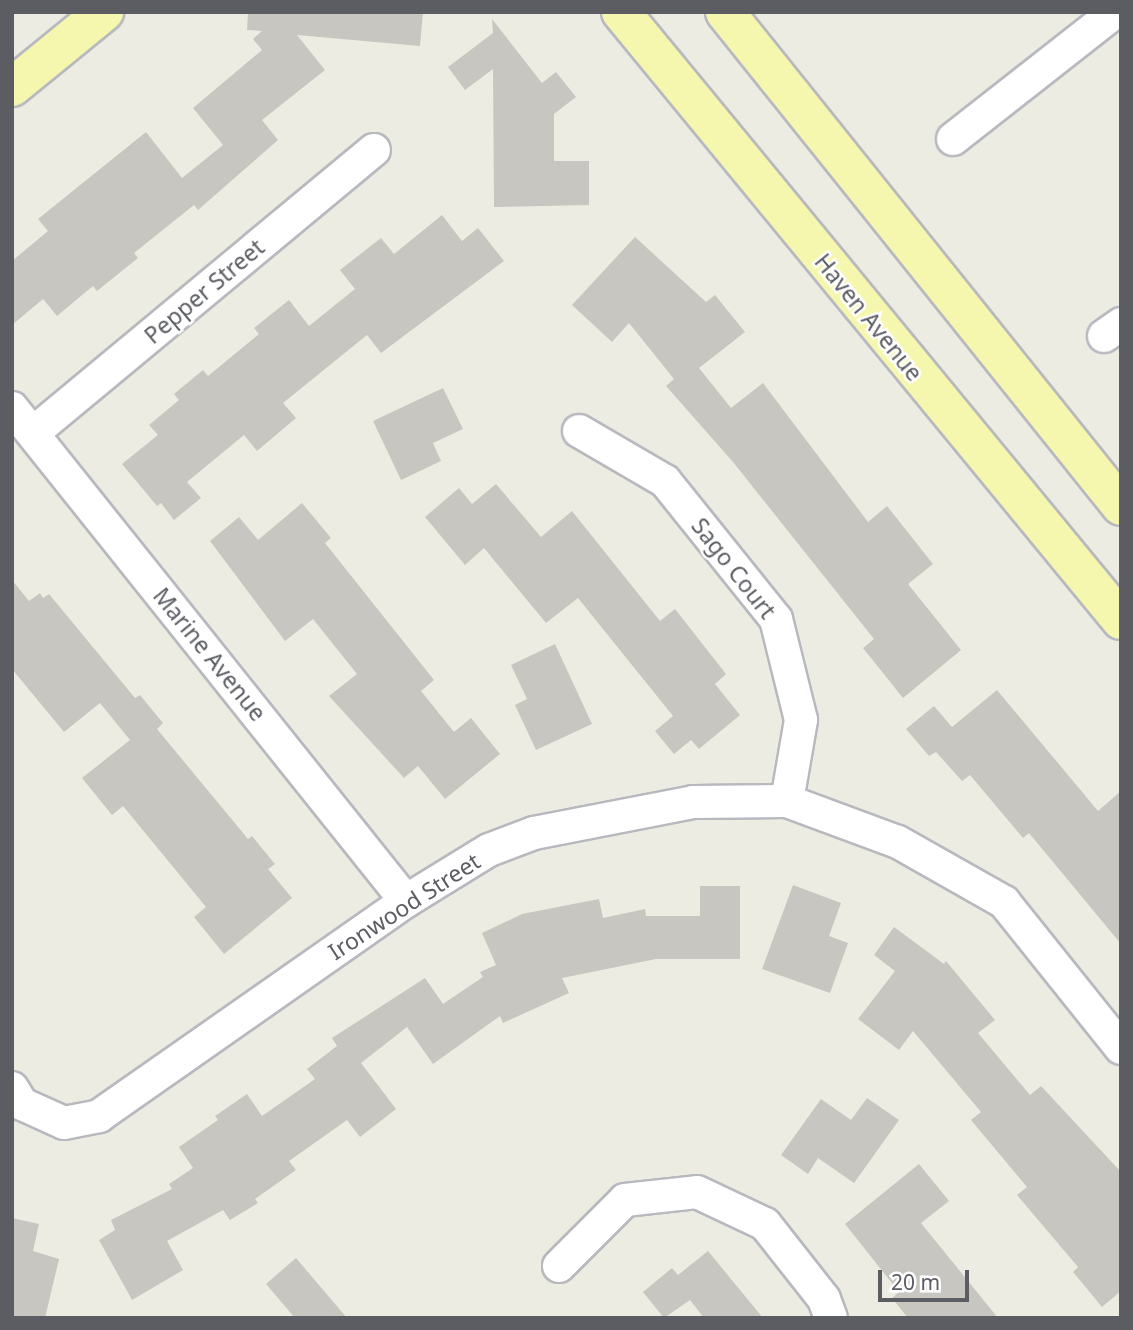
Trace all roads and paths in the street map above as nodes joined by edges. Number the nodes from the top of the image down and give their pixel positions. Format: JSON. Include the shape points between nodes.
{"nodes":[{"id":1,"x":104,"y":12,"type":"edge"},
{"id":2,"x":621,"y":12,"type":"edge"},
{"id":3,"x":725,"y":12,"type":"edge"},
{"id":4,"x":1119,"y":12,"type":"edge"},
{"id":5,"x":12,"y":87,"type":"edge"},
{"id":6,"x":953,"y":139,"type":"dead end"},
{"id":7,"x":374,"y":150,"type":"dead end"},
{"id":8,"x":12,"y":408,"type":"edge"},
{"id":9,"x":579,"y":431,"type":"dead end"},
{"id":10,"x":33,"y":433,"type":"junction"},
{"id":11,"x":1121,"y":506,"type":"edge"},
{"id":12,"x":1121,"y":620,"type":"edge"},
{"id":13,"x":787,"y":801,"type":"junction"},
{"id":14,"x":407,"y":901,"type":"junction"},
{"id":15,"x":1121,"y":1048,"type":"edge"},
{"id":16,"x":12,"y":1088,"type":"edge"},
{"id":17,"x":559,"y":1266,"type":"dead end"},
{"id":18,"x":831,"y":1318,"type":"edge"}],
"edges":[{"from":1,"to":5,"type":"main road"},
{"from":2,"to":12,"type":"main road","name":"Haven Avenue"},
{"from":3,"to":11,"type":"main road"},
{"from":4,"to":6,"type":"street"},
{"from":7,"to":10,"type":"street","name":"Pepper Street"},
{"from":8,"to":10,"type":"street","name":"Marine Avenue"},
{"from":9,"to":13,"type":"street","name":"Sago Court","via":[[665,481],[776,620],[801,720]]},
{"from":10,"to":14,"type":"street","name":"Marine Avenue"},
{"from":13,"to":14,"type":"street","name":"Ironwood Street","via":[[693,802],[534,833],[489,850]]},
{"from":13,"to":15,"type":"street","via":[[898,842],[1004,902]]},
{"from":14,"to":16,"type":"street","name":"Ironwood Street","via":[[99,1116],[64,1123],[22,1104]]},
{"from":17,"to":18,"type":"street","via":[[625,1200],[697,1192],[765,1224],[824,1299]]}]}
